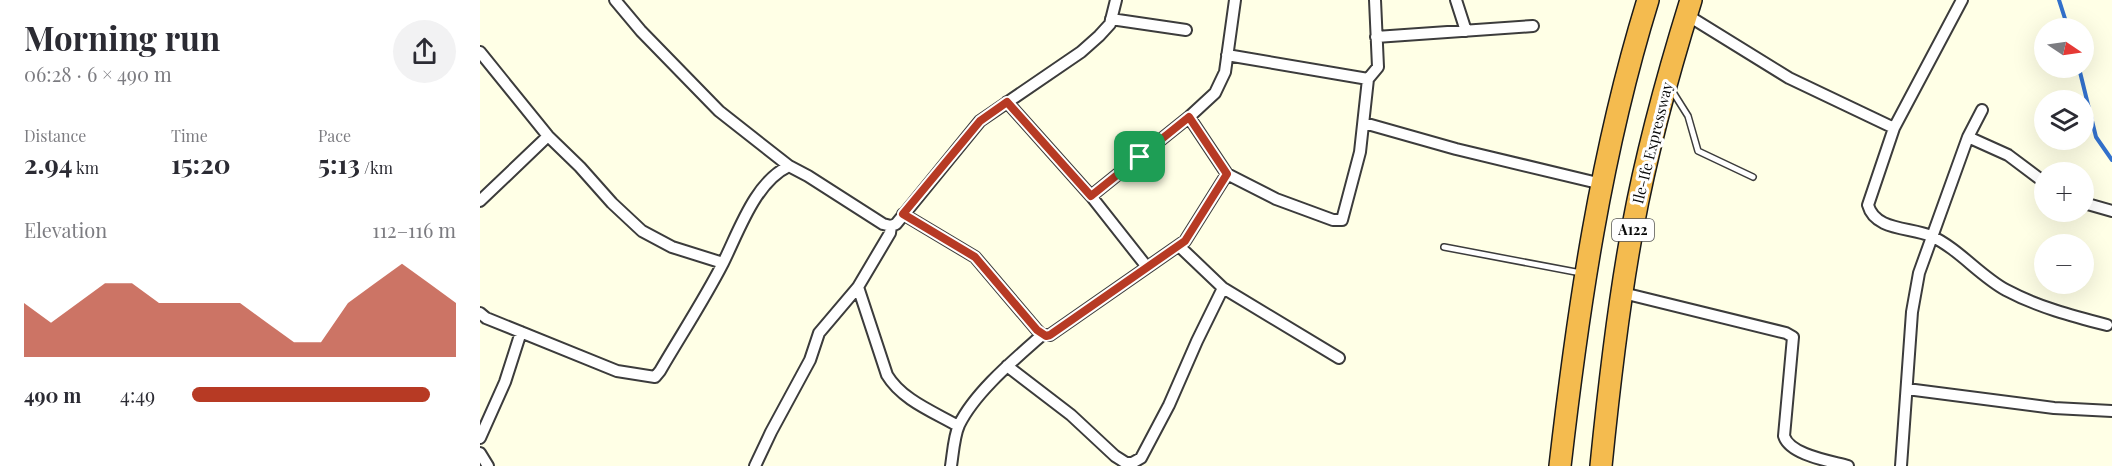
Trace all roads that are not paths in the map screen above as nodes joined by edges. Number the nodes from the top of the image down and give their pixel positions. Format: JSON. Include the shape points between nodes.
{"nodes":[{"id":1,"x":615,"y":0,"type":"edge"},
{"id":2,"x":1116,"y":0,"type":"edge"},
{"id":3,"x":1235,"y":0,"type":"edge"},
{"id":4,"x":1375,"y":0,"type":"edge"},
{"id":5,"x":1456,"y":0,"type":"edge"},
{"id":6,"x":1648,"y":0,"type":"edge"},
{"id":7,"x":1962,"y":0,"type":"edge"},
{"id":8,"x":1689,"y":8,"type":"edge"},
{"id":9,"x":1111,"y":19,"type":"junction"},
{"id":10,"x":1533,"y":26,"type":"dead end"},
{"id":11,"x":1186,"y":30,"type":"dead end"},
{"id":12,"x":1466,"y":31,"type":"junction"},
{"id":13,"x":1376,"y":37,"type":"junction"},
{"id":14,"x":480,"y":52,"type":"edge"},
{"id":15,"x":1227,"y":55,"type":"junction"},
{"id":16,"x":1368,"y":79,"type":"junction"},
{"id":17,"x":1667,"y":83,"type":"junction"},
{"id":18,"x":1007,"y":102,"type":"junction"},
{"id":19,"x":1982,"y":110,"type":"dead end"},
{"id":20,"x":1189,"y":117,"type":"junction"},
{"id":21,"x":1364,"y":123,"type":"junction"},
{"id":22,"x":1894,"y":128,"type":"junction"},
{"id":23,"x":548,"y":136,"type":"junction"},
{"id":24,"x":1968,"y":137,"type":"junction"},
{"id":25,"x":789,"y":166,"type":"junction"},
{"id":26,"x":1227,"y":174,"type":"junction"},
{"id":27,"x":2034,"y":174,"type":"edge"},
{"id":28,"x":1753,"y":177,"type":"dead end"},
{"id":29,"x":1602,"y":184,"type":"junction"},
{"id":30,"x":1091,"y":196,"type":"junction"},
{"id":31,"x":480,"y":201,"type":"edge"},
{"id":32,"x":2094,"y":206,"type":"edge"},
{"id":33,"x":2112,"y":211,"type":"edge"},
{"id":34,"x":903,"y":214,"type":"junction"},
{"id":35,"x":891,"y":226,"type":"junction"},
{"id":36,"x":1931,"y":236,"type":"junction"},
{"id":37,"x":1179,"y":246,"type":"junction"},
{"id":38,"x":1444,"y":247,"type":"dead end"},
{"id":39,"x":723,"y":263,"type":"junction"},
{"id":40,"x":1146,"y":267,"type":"junction"},
{"id":41,"x":1585,"y":273,"type":"junction"},
{"id":42,"x":858,"y":286,"type":"junction"},
{"id":43,"x":1223,"y":288,"type":"junction"},
{"id":44,"x":1623,"y":293,"type":"junction"},
{"id":45,"x":480,"y":313,"type":"edge"},
{"id":46,"x":2107,"y":325,"type":"dead end"},
{"id":47,"x":521,"y":332,"type":"junction"},
{"id":48,"x":1042,"y":335,"type":"junction"},
{"id":49,"x":1339,"y":358,"type":"dead end"},
{"id":50,"x":1007,"y":366,"type":"junction"},
{"id":51,"x":1907,"y":389,"type":"junction"},
{"id":52,"x":2112,"y":411,"type":"edge"},
{"id":53,"x":958,"y":426,"type":"junction"},
{"id":54,"x":480,"y":438,"type":"edge"},
{"id":55,"x":480,"y":453,"type":"edge"},
{"id":56,"x":1145,"y":462,"type":"edge"},
{"id":57,"x":954,"y":463,"type":"edge"},
{"id":58,"x":489,"y":466,"type":"edge"},
{"id":59,"x":755,"y":466,"type":"edge"},
{"id":60,"x":1560,"y":466,"type":"edge"},
{"id":61,"x":1601,"y":466,"type":"edge"},
{"id":62,"x":1848,"y":466,"type":"edge"},
{"id":63,"x":1901,"y":466,"type":"edge"}],
"edges":[{"from":1,"to":25,"type":"street","via":[[720,111]]},
{"from":2,"to":9,"type":"street"},
{"from":3,"to":15,"type":"street"},
{"from":4,"to":13,"type":"street"},
{"from":5,"to":12,"type":"street"},
{"from":6,"to":29,"type":"highway","number":"A122"},
{"from":7,"to":22,"type":"street"},
{"from":8,"to":17,"type":"highway","name":"Ile-Ife Expressway","number":"A122"},
{"from":8,"to":22,"type":"street","via":[[1789,78]]},
{"from":9,"to":11,"type":"street"},
{"from":9,"to":18,"type":"street","via":[[1099,36]]},
{"from":10,"to":12,"type":"street"},
{"from":12,"to":13,"type":"street"},
{"from":13,"to":16,"type":"street","via":[[1378,67]]},
{"from":14,"to":23,"type":"street"},
{"from":15,"to":16,"type":"street"},
{"from":15,"to":20,"type":"street","via":[[1221,84]]},
{"from":16,"to":21,"type":"street"},
{"from":17,"to":28,"type":"lane","via":[[1688,116],[1698,151]]},
{"from":17,"to":44,"type":"highway","name":"Ile-Ife Expressway","number":"A122","via":[[1633,226]]},
{"from":18,"to":30,"type":"street"},
{"from":18,"to":34,"type":"street","via":[[980,121]]},
{"from":19,"to":24,"type":"street"},
{"from":20,"to":26,"type":"street"},
{"from":20,"to":30,"type":"street"},
{"from":21,"to":26,"type":"street","via":[[1342,220],[1276,199]]},
{"from":21,"to":29,"type":"street"},
{"from":22,"to":36,"type":"street","via":[[1868,205],[1870,214],[1885,225]]},
{"from":23,"to":31,"type":"street"},
{"from":23,"to":39,"type":"street","via":[[642,231],[672,247]]},
{"from":24,"to":27,"type":"street","via":[[2008,155]]},
{"from":24,"to":36,"type":"street"},
{"from":25,"to":35,"type":"street"},
{"from":25,"to":39,"type":"street","via":[[777,171],[765,185]]},
{"from":26,"to":37,"type":"street"},
{"from":29,"to":41,"type":"highway","number":"A122"},
{"from":30,"to":40,"type":"street"},
{"from":32,"to":33,"type":"street"},
{"from":34,"to":35,"type":"street"},
{"from":34,"to":48,"type":"street","via":[[975,257]]},
{"from":35,"to":42,"type":"street"},
{"from":36,"to":46,"type":"street","via":[[2005,290],[2046,309]]},
{"from":36,"to":51,"type":"street","via":[[1912,312]]},
{"from":37,"to":40,"type":"street"},
{"from":37,"to":43,"type":"street"},
{"from":38,"to":41,"type":"lane"},
{"from":39,"to":47,"type":"street","via":[[655,377],[616,371]]},
{"from":40,"to":48,"type":"street","via":[[1050,335]]},
{"from":41,"to":60,"type":"highway","number":"A122"},
{"from":42,"to":53,"type":"street","via":[[893,386]]},
{"from":42,"to":59,"type":"street","via":[[819,333],[810,360]]},
{"from":43,"to":49,"type":"street"},
{"from":43,"to":56,"type":"street"},
{"from":44,"to":61,"type":"highway","name":"Ile-Ife Expressway","number":"A122"},
{"from":44,"to":62,"type":"street","via":[[1793,337],[1786,443],[1793,450]]},
{"from":45,"to":47,"type":"street"},
{"from":47,"to":54,"type":"street","via":[[505,382]]},
{"from":48,"to":50,"type":"street"},
{"from":50,"to":53,"type":"street"},
{"from":50,"to":56,"type":"street","via":[[1071,415],[1115,456],[1126,463]]},
{"from":51,"to":52,"type":"street","via":[[2054,408]]},
{"from":51,"to":63,"type":"street"},
{"from":53,"to":57,"type":"street"},
{"from":55,"to":58,"type":"street"}]}
